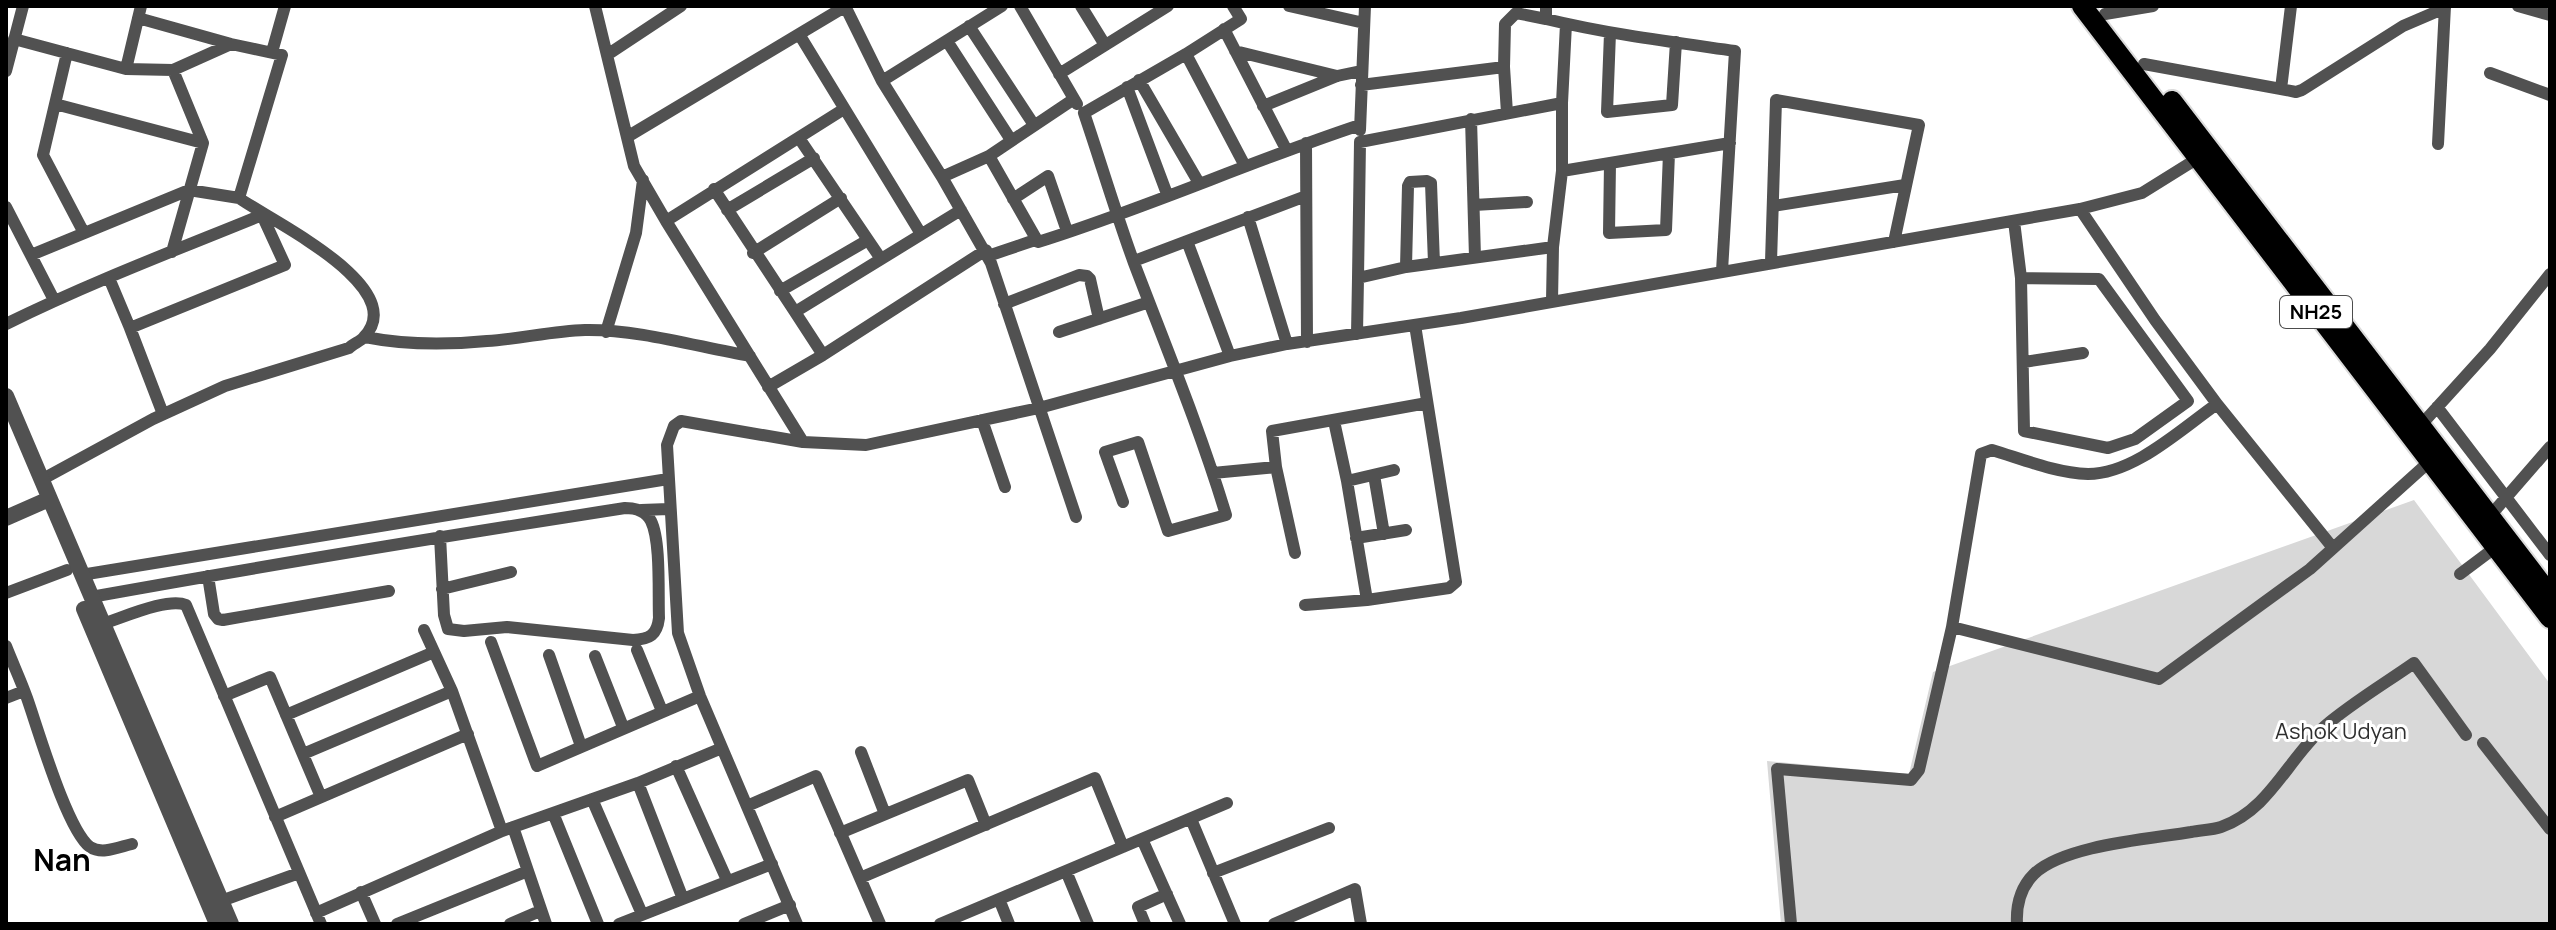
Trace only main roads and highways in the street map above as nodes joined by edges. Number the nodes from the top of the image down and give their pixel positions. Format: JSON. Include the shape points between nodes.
{"nodes":[{"id":1,"x":2082,"y":6,"type":"edge"},
{"id":2,"x":2102,"y":10,"type":"edge"},
{"id":3,"x":2204,"y":154,"type":"junction"},
{"id":4,"x":2550,"y":595,"type":"edge"},
{"id":5,"x":2550,"y":618,"type":"edge"}],
"edges":[{"from":1,"to":3,"type":"main road","number":"NH25"},
{"from":2,"to":3,"type":"main road","number":"NH25"},
{"from":3,"to":4,"type":"main road","number":"NH25"},
{"from":3,"to":5,"type":"main road","number":"NH25"}]}
